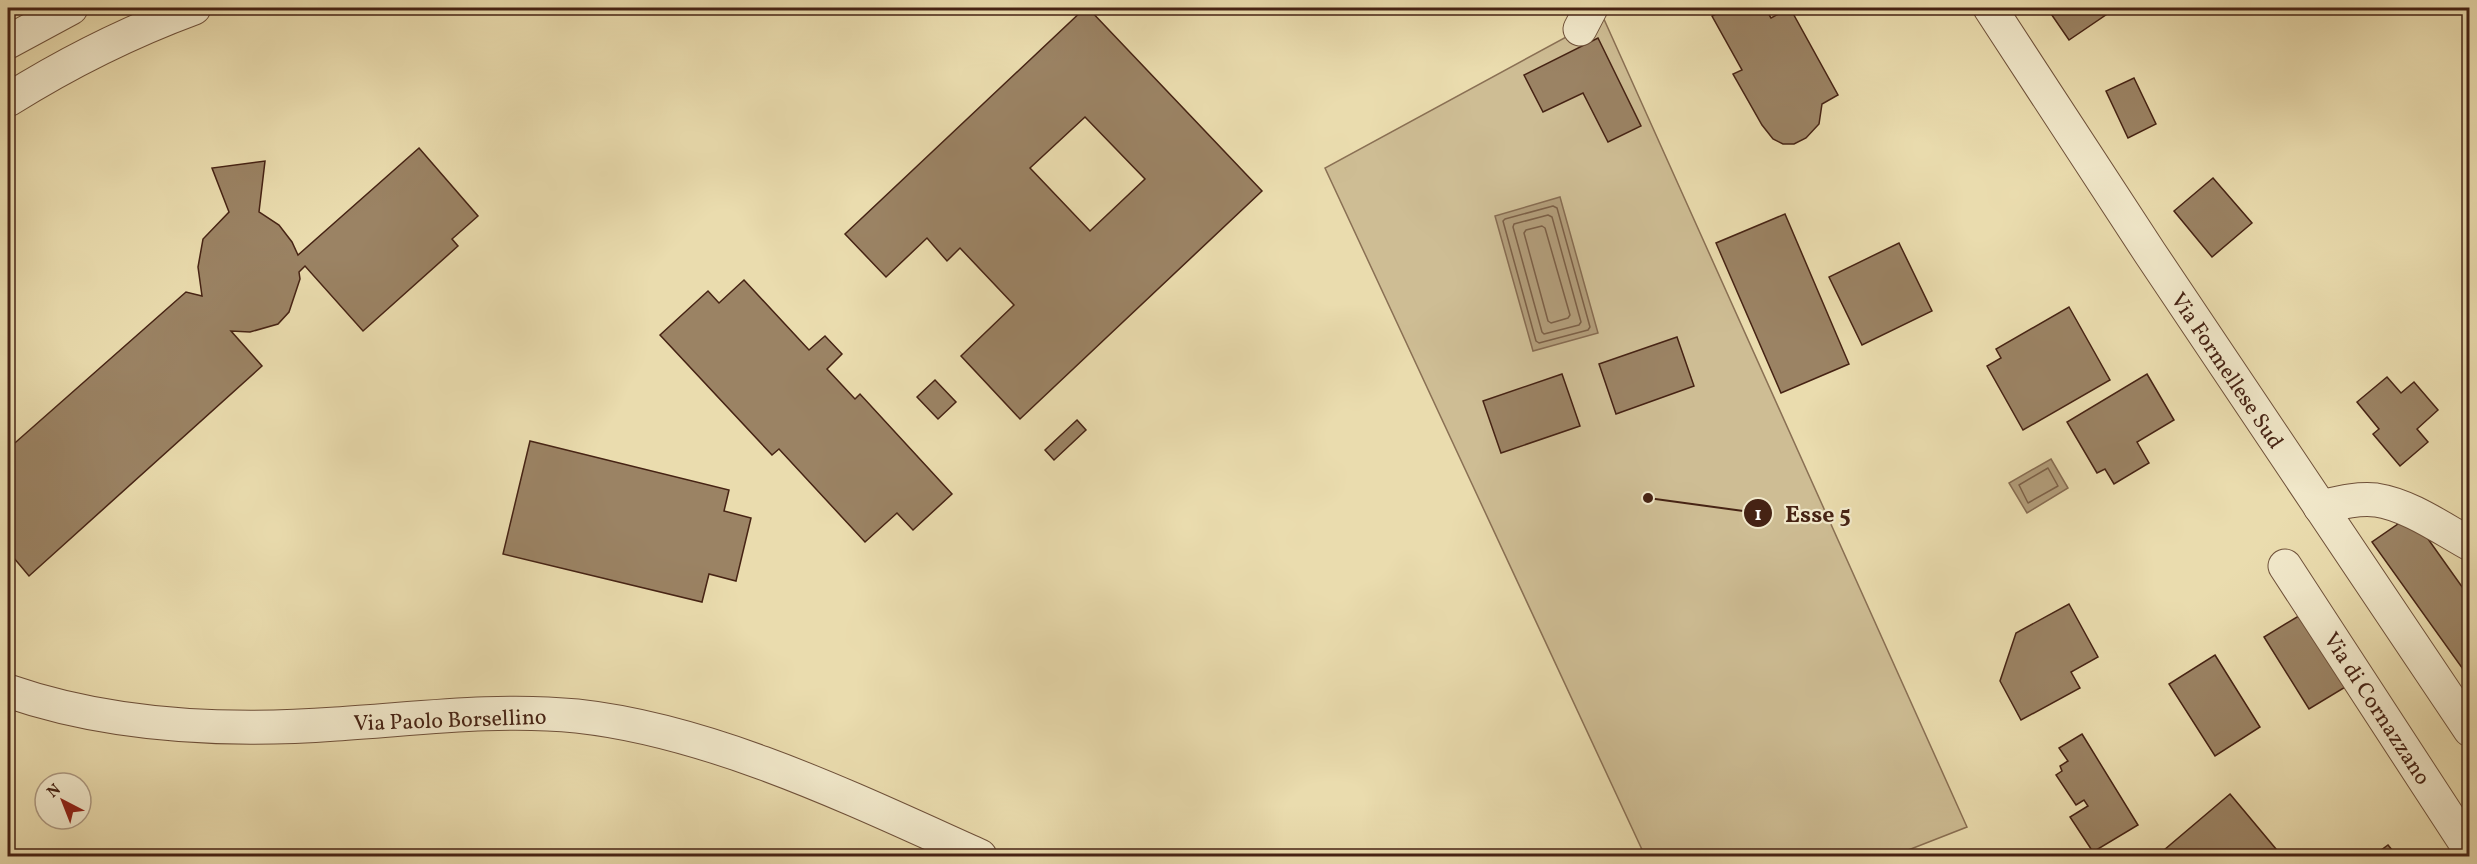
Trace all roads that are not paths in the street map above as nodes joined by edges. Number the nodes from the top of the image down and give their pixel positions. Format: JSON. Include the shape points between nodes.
{"nodes":[{"id":1,"x":71,"y":8,"type":"edge"},
{"id":2,"x":194,"y":8,"type":"edge"},
{"id":3,"x":1990,"y":8,"type":"edge"},
{"id":4,"x":16,"y":30,"type":"edge"},
{"id":5,"x":8,"y":100,"type":"edge"},
{"id":6,"x":2320,"y":507,"type":"junction"},
{"id":7,"x":2469,"y":544,"type":"edge"},
{"id":8,"x":2285,"y":566,"type":"dead end"},
{"id":9,"x":8,"y":691,"type":"edge"},
{"id":10,"x":2469,"y":730,"type":"edge"},
{"id":11,"x":2469,"y":850,"type":"edge"},
{"id":12,"x":980,"y":856,"type":"edge"}],
"edges":[{"from":1,"to":4,"type":"street"},
{"from":2,"to":5,"type":"street","via":[[85,56]]},
{"from":3,"to":6,"type":"street","name":"Via Formellese Sud"},
{"from":6,"to":7,"type":"street","via":[[2376,500],[2407,510]]},
{"from":6,"to":10,"type":"street","name":"Via Formellese Sud"},
{"from":8,"to":11,"type":"street","name":"Via di Cornazzano"},
{"from":9,"to":12,"type":"street","name":"Via Paolo Borsellino","via":[[60,706],[160,723],[333,724],[512,713],[613,722],[681,737],[767,766]]}]}
